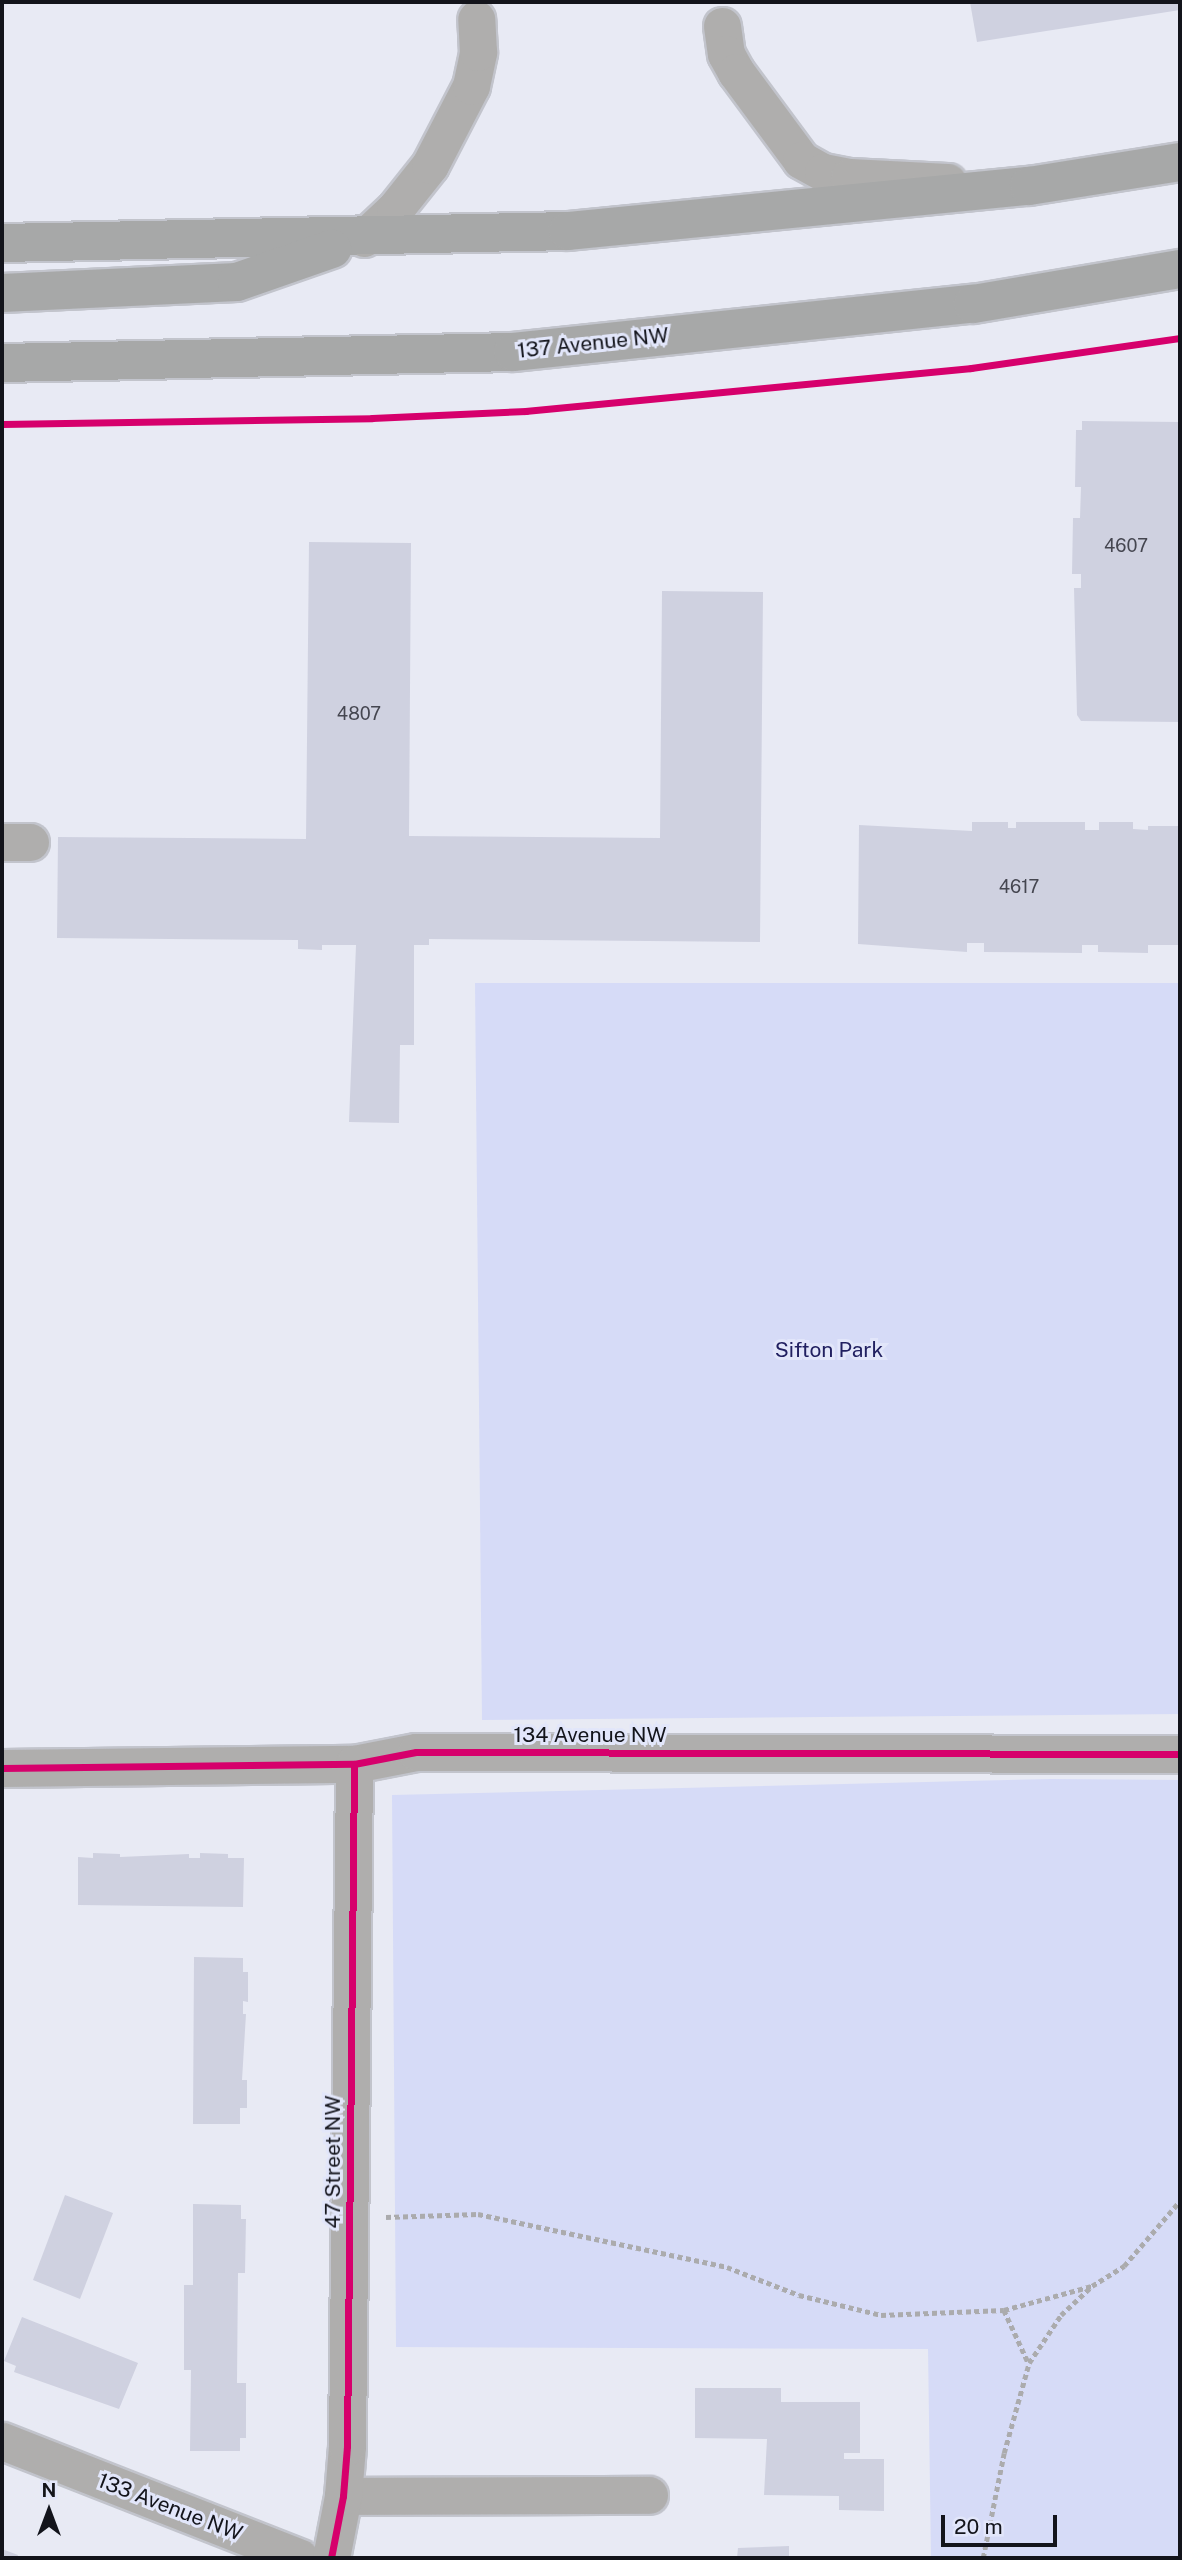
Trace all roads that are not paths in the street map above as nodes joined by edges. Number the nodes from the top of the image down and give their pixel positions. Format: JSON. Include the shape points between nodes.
{"nodes":[{"id":1,"x":476,"y":19,"type":"dead end"},
{"id":2,"x":722,"y":26,"type":"dead end"},
{"id":3,"x":1180,"y":162,"type":"edge"},
{"id":4,"x":1029,"y":186,"type":"junction"},
{"id":5,"x":2,"y":217,"type":"edge"},
{"id":6,"x":364,"y":238,"type":"junction"},
{"id":7,"x":2,"y":243,"type":"edge"},
{"id":8,"x":76,"y":244,"type":"junction"},
{"id":9,"x":1180,"y":269,"type":"edge"},
{"id":10,"x":2,"y":293,"type":"edge"},
{"id":11,"x":2,"y":363,"type":"edge"},
{"id":12,"x":1180,"y":1754,"type":"edge"},
{"id":13,"x":354,"y":1765,"type":"junction"},
{"id":14,"x":2,"y":1768,"type":"edge"},
{"id":15,"x":2,"y":2441,"type":"edge"},
{"id":16,"x":649,"y":2495,"type":"dead end"},
{"id":17,"x":343,"y":2496,"type":"junction"},
{"id":18,"x":300,"y":2558,"type":"edge"},
{"id":19,"x":331,"y":2558,"type":"edge"}],
"edges":[{"from":1,"to":6,"type":"street","via":[[478,52],[471,86],[436,154],[396,209]]},
{"from":2,"to":4,"type":"street","via":[[726,54],[736,72],[783,140],[801,160],[822,172]]},
{"from":3,"to":4,"type":"main road"},
{"from":4,"to":6,"type":"main road","via":[[568,231]]},
{"from":5,"to":8,"type":"main road"},
{"from":6,"to":8,"type":"main road"},
{"from":6,"to":10,"type":"main road","via":[[237,282]]},
{"from":7,"to":8,"type":"main road"},
{"from":9,"to":11,"type":"main road","name":"137 Avenue NW","via":[[973,304],[513,352]]},
{"from":12,"to":13,"type":"street","name":"134 Avenue NW","via":[[416,1752]]},
{"from":13,"to":14,"type":"street","name":"134 Avenue NW"},
{"from":13,"to":17,"type":"street","name":"47 Street NW"},
{"from":15,"to":18,"type":"street","name":"133 Avenue NW"},
{"from":16,"to":17,"type":"street"},
{"from":17,"to":19,"type":"street","name":"47 Street NW"}]}
